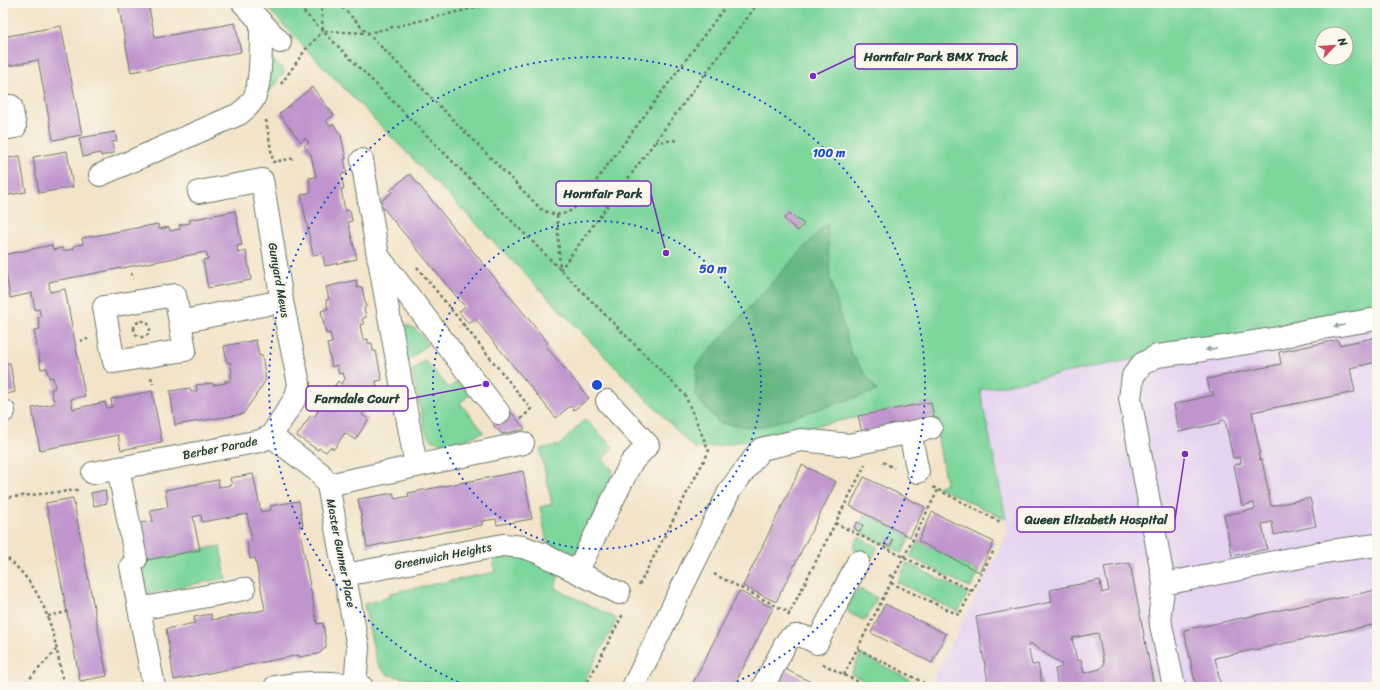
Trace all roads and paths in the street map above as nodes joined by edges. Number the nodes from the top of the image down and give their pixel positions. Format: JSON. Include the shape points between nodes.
{"nodes":[{"id":1,"x":243,"y":3,"type":"edge"},
{"id":2,"x":295,"y":3,"type":"edge"},
{"id":3,"x":321,"y":3,"type":"edge"},
{"id":4,"x":338,"y":3,"type":"edge"},
{"id":5,"x":495,"y":3,"type":"edge"},
{"id":6,"x":728,"y":3,"type":"edge"},
{"id":7,"x":758,"y":3,"type":"edge"},
{"id":8,"x":261,"y":22,"type":"junction"},
{"id":9,"x":323,"y":31,"type":"junction"},
{"id":10,"x":368,"y":33,"type":"junction"},
{"id":11,"x":280,"y":42,"type":"dead end"},
{"id":12,"x":278,"y":88,"type":"dead end"},
{"id":13,"x":11,"y":106,"type":"dead end"},
{"id":14,"x":264,"y":113,"type":"dead end"},
{"id":15,"x":3,"y":130,"type":"edge"},
{"id":16,"x":678,"y":140,"type":"dead end"},
{"id":17,"x":655,"y":142,"type":"junction"},
{"id":18,"x":296,"y":158,"type":"dead end"},
{"id":19,"x":362,"y":160,"type":"dead end"},
{"id":20,"x":100,"y":175,"type":"dead end"},
{"id":21,"x":199,"y":192,"type":"dead end"},
{"id":22,"x":557,"y":215,"type":"junction"},
{"id":23,"x":378,"y":256,"type":"junction"},
{"id":24,"x":560,"y":270,"type":"junction"},
{"id":25,"x":282,"y":301,"type":"junction"},
{"id":26,"x":1377,"y":319,"type":"edge"},
{"id":27,"x":180,"y":322,"type":"dead end"},
{"id":28,"x":463,"y":324,"type":"dead end"},
{"id":29,"x":142,"y":337,"type":"joint"},
{"id":30,"x":607,"y":401,"type":"dead end"},
{"id":31,"x":508,"y":417,"type":"joint"},
{"id":32,"x":931,"y":428,"type":"dead end"},
{"id":33,"x":910,"y":433,"type":"junction"},
{"id":34,"x":270,"y":436,"type":"junction"},
{"id":35,"x":523,"y":444,"type":"dead end"},
{"id":36,"x":876,"y":459,"type":"dead end"},
{"id":37,"x":866,"y":462,"type":"dead end"},
{"id":38,"x":416,"y":466,"type":"junction"},
{"id":39,"x":118,"y":468,"type":"junction"},
{"id":40,"x":897,"y":469,"type":"dead end"},
{"id":41,"x":925,"y":479,"type":"joint"},
{"id":42,"x":86,"y":481,"type":"joint"},
{"id":43,"x":328,"y":485,"type":"junction"},
{"id":44,"x":938,"y":490,"type":"junction"},
{"id":45,"x":3,"y":498,"type":"edge"},
{"id":46,"x":835,"y":523,"type":"junction"},
{"id":47,"x":1002,"y":523,"type":"dead end"},
{"id":48,"x":1377,"y":545,"type":"edge"},
{"id":49,"x":994,"y":550,"type":"dead end"},
{"id":50,"x":3,"y":555,"type":"edge"},
{"id":51,"x":904,"y":557,"type":"junction"},
{"id":52,"x":858,"y":562,"type":"dead end"},
{"id":53,"x":577,"y":572,"type":"junction"},
{"id":54,"x":345,"y":575,"type":"junction"},
{"id":55,"x":889,"y":575,"type":"dead end"},
{"id":56,"x":894,"y":578,"type":"junction"},
{"id":57,"x":724,"y":580,"type":"dead end"},
{"id":58,"x":891,"y":583,"type":"junction"},
{"id":59,"x":1164,"y":584,"type":"junction"},
{"id":60,"x":244,"y":589,"type":"dead end"},
{"id":61,"x":972,"y":591,"type":"junction"},
{"id":62,"x":627,"y":598,"type":"junction"},
{"id":63,"x":139,"y":609,"type":"junction"},
{"id":64,"x":67,"y":612,"type":"dead end"},
{"id":65,"x":790,"y":613,"type":"junction"},
{"id":66,"x":48,"y":616,"type":"junction"},
{"id":67,"x":786,"y":620,"type":"dead end"},
{"id":68,"x":56,"y":649,"type":"junction"},
{"id":69,"x":858,"y":649,"type":"junction"},
{"id":70,"x":816,"y":661,"type":"dead end"},
{"id":71,"x":844,"y":675,"type":"junction"},
{"id":72,"x":86,"y":683,"type":"dead end"},
{"id":73,"x":359,"y":686,"type":"edge"},
{"id":74,"x":22,"y":687,"type":"edge"},
{"id":75,"x":64,"y":687,"type":"edge"},
{"id":76,"x":154,"y":687,"type":"edge"},
{"id":77,"x":275,"y":687,"type":"edge"},
{"id":78,"x":585,"y":687,"type":"edge"},
{"id":79,"x":633,"y":687,"type":"edge"},
{"id":80,"x":763,"y":687,"type":"edge"},
{"id":81,"x":868,"y":687,"type":"edge"},
{"id":82,"x":922,"y":687,"type":"edge"},
{"id":83,"x":1174,"y":687,"type":"edge"}],
"edges":[{"from":1,"to":8,"type":"street"},
{"from":2,"to":9,"type":"path"},
{"from":3,"to":9,"type":"path"},
{"from":4,"to":10,"type":"path"},
{"from":5,"to":10,"type":"path"},
{"from":6,"to":22,"type":"path","via":[[578,205],[565,214]]},
{"from":7,"to":17,"type":"path"},
{"from":8,"to":11,"type":"street"},
{"from":8,"to":20,"type":"street","via":[[258,88],[246,109]]},
{"from":9,"to":10,"type":"path"},
{"from":9,"to":12,"type":"path","via":[[306,49]]},
{"from":9,"to":24,"type":"path"},
{"from":10,"to":22,"type":"path","via":[[541,209]]},
{"from":13,"to":15,"type":"street","via":[[15,127]]},
{"from":14,"to":18,"type":"path","via":[[273,162]]},
{"from":16,"to":17,"type":"path"},
{"from":17,"to":24,"type":"path"},
{"from":19,"to":23,"type":"street"},
{"from":21,"to":25,"type":"street","name":"Gunyard Mews","via":[[262,180]]},
{"from":22,"to":24,"type":"path"},
{"from":23,"to":31,"type":"street"},
{"from":23,"to":38,"type":"street"},
{"from":24,"to":62,"type":"path","via":[[685,395],[709,451]]},
{"from":25,"to":27,"type":"street"},
{"from":25,"to":34,"type":"street","name":"Gunyard Mews","via":[[300,384],[296,397]]},
{"from":26,"to":59,"type":"street","one_way":true,"via":[[1278,338],[1157,356],[1142,364],[1134,376],[1130,398]]},
{"from":28,"to":31,"type":"path","via":[[531,409]]},
{"from":29,"to":29,"type":"path","via":[[150,330],[148,323],[143,321],[134,328],[136,334]]},
{"from":30,"to":53,"type":"street","via":[[648,444],[631,463]]},
{"from":32,"to":33,"type":"street"},
{"from":33,"to":41,"type":"street"},
{"from":33,"to":79,"type":"street","via":[[849,445],[801,440],[760,449],[730,490]]},
{"from":34,"to":39,"type":"street","name":"Berber Parade","via":[[260,441]]},
{"from":34,"to":43,"type":"street","name":"Berber Parade","via":[[320,472]]},
{"from":35,"to":38,"type":"street","name":"Master Gunner Place"},
{"from":36,"to":40,"type":"path"},
{"from":37,"to":46,"type":"path"},
{"from":38,"to":43,"type":"street","name":"Master Gunner Place"},
{"from":39,"to":42,"type":"street","name":"Berber Parade"},
{"from":39,"to":63,"type":"street"},
{"from":41,"to":44,"type":"path"},
{"from":42,"to":45,"type":"path"},
{"from":43,"to":54,"type":"street","name":"Master Gunner Place"},
{"from":44,"to":47,"type":"path"},
{"from":44,"to":51,"type":"path"},
{"from":46,"to":51,"type":"path"},
{"from":46,"to":65,"type":"path"},
{"from":48,"to":59,"type":"street"},
{"from":49,"to":61,"type":"path"},
{"from":50,"to":66,"type":"path","via":[[29,581]]},
{"from":51,"to":56,"type":"path"},
{"from":51,"to":61,"type":"path"},
{"from":52,"to":80,"type":"street","via":[[817,643],[802,635],[791,637]]},
{"from":53,"to":54,"type":"street","name":"Greenwich Heights","via":[[523,546],[503,545]]},
{"from":53,"to":62,"type":"street","name":"Greenwich Heights"},
{"from":54,"to":73,"type":"street","name":"Master Gunner Place","via":[[358,647]]},
{"from":55,"to":56,"type":"path"},
{"from":56,"to":58,"type":"path"},
{"from":57,"to":65,"type":"path"},
{"from":58,"to":61,"type":"path","via":[[959,615]]},
{"from":58,"to":69,"type":"path"},
{"from":59,"to":83,"type":"street","via":[[1161,625]]},
{"from":60,"to":63,"type":"street"},
{"from":62,"to":78,"type":"path"},
{"from":63,"to":76,"type":"street"},
{"from":64,"to":66,"type":"path"},
{"from":65,"to":67,"type":"path"},
{"from":66,"to":68,"type":"path"},
{"from":68,"to":74,"type":"path"},
{"from":68,"to":75,"type":"path"},
{"from":69,"to":71,"type":"path"},
{"from":69,"to":82,"type":"path","via":[[924,683]]},
{"from":70,"to":71,"type":"path"},
{"from":71,"to":81,"type":"path"},
{"from":72,"to":75,"type":"path"},
{"from":73,"to":77,"type":"street","via":[[303,684]]}]}
